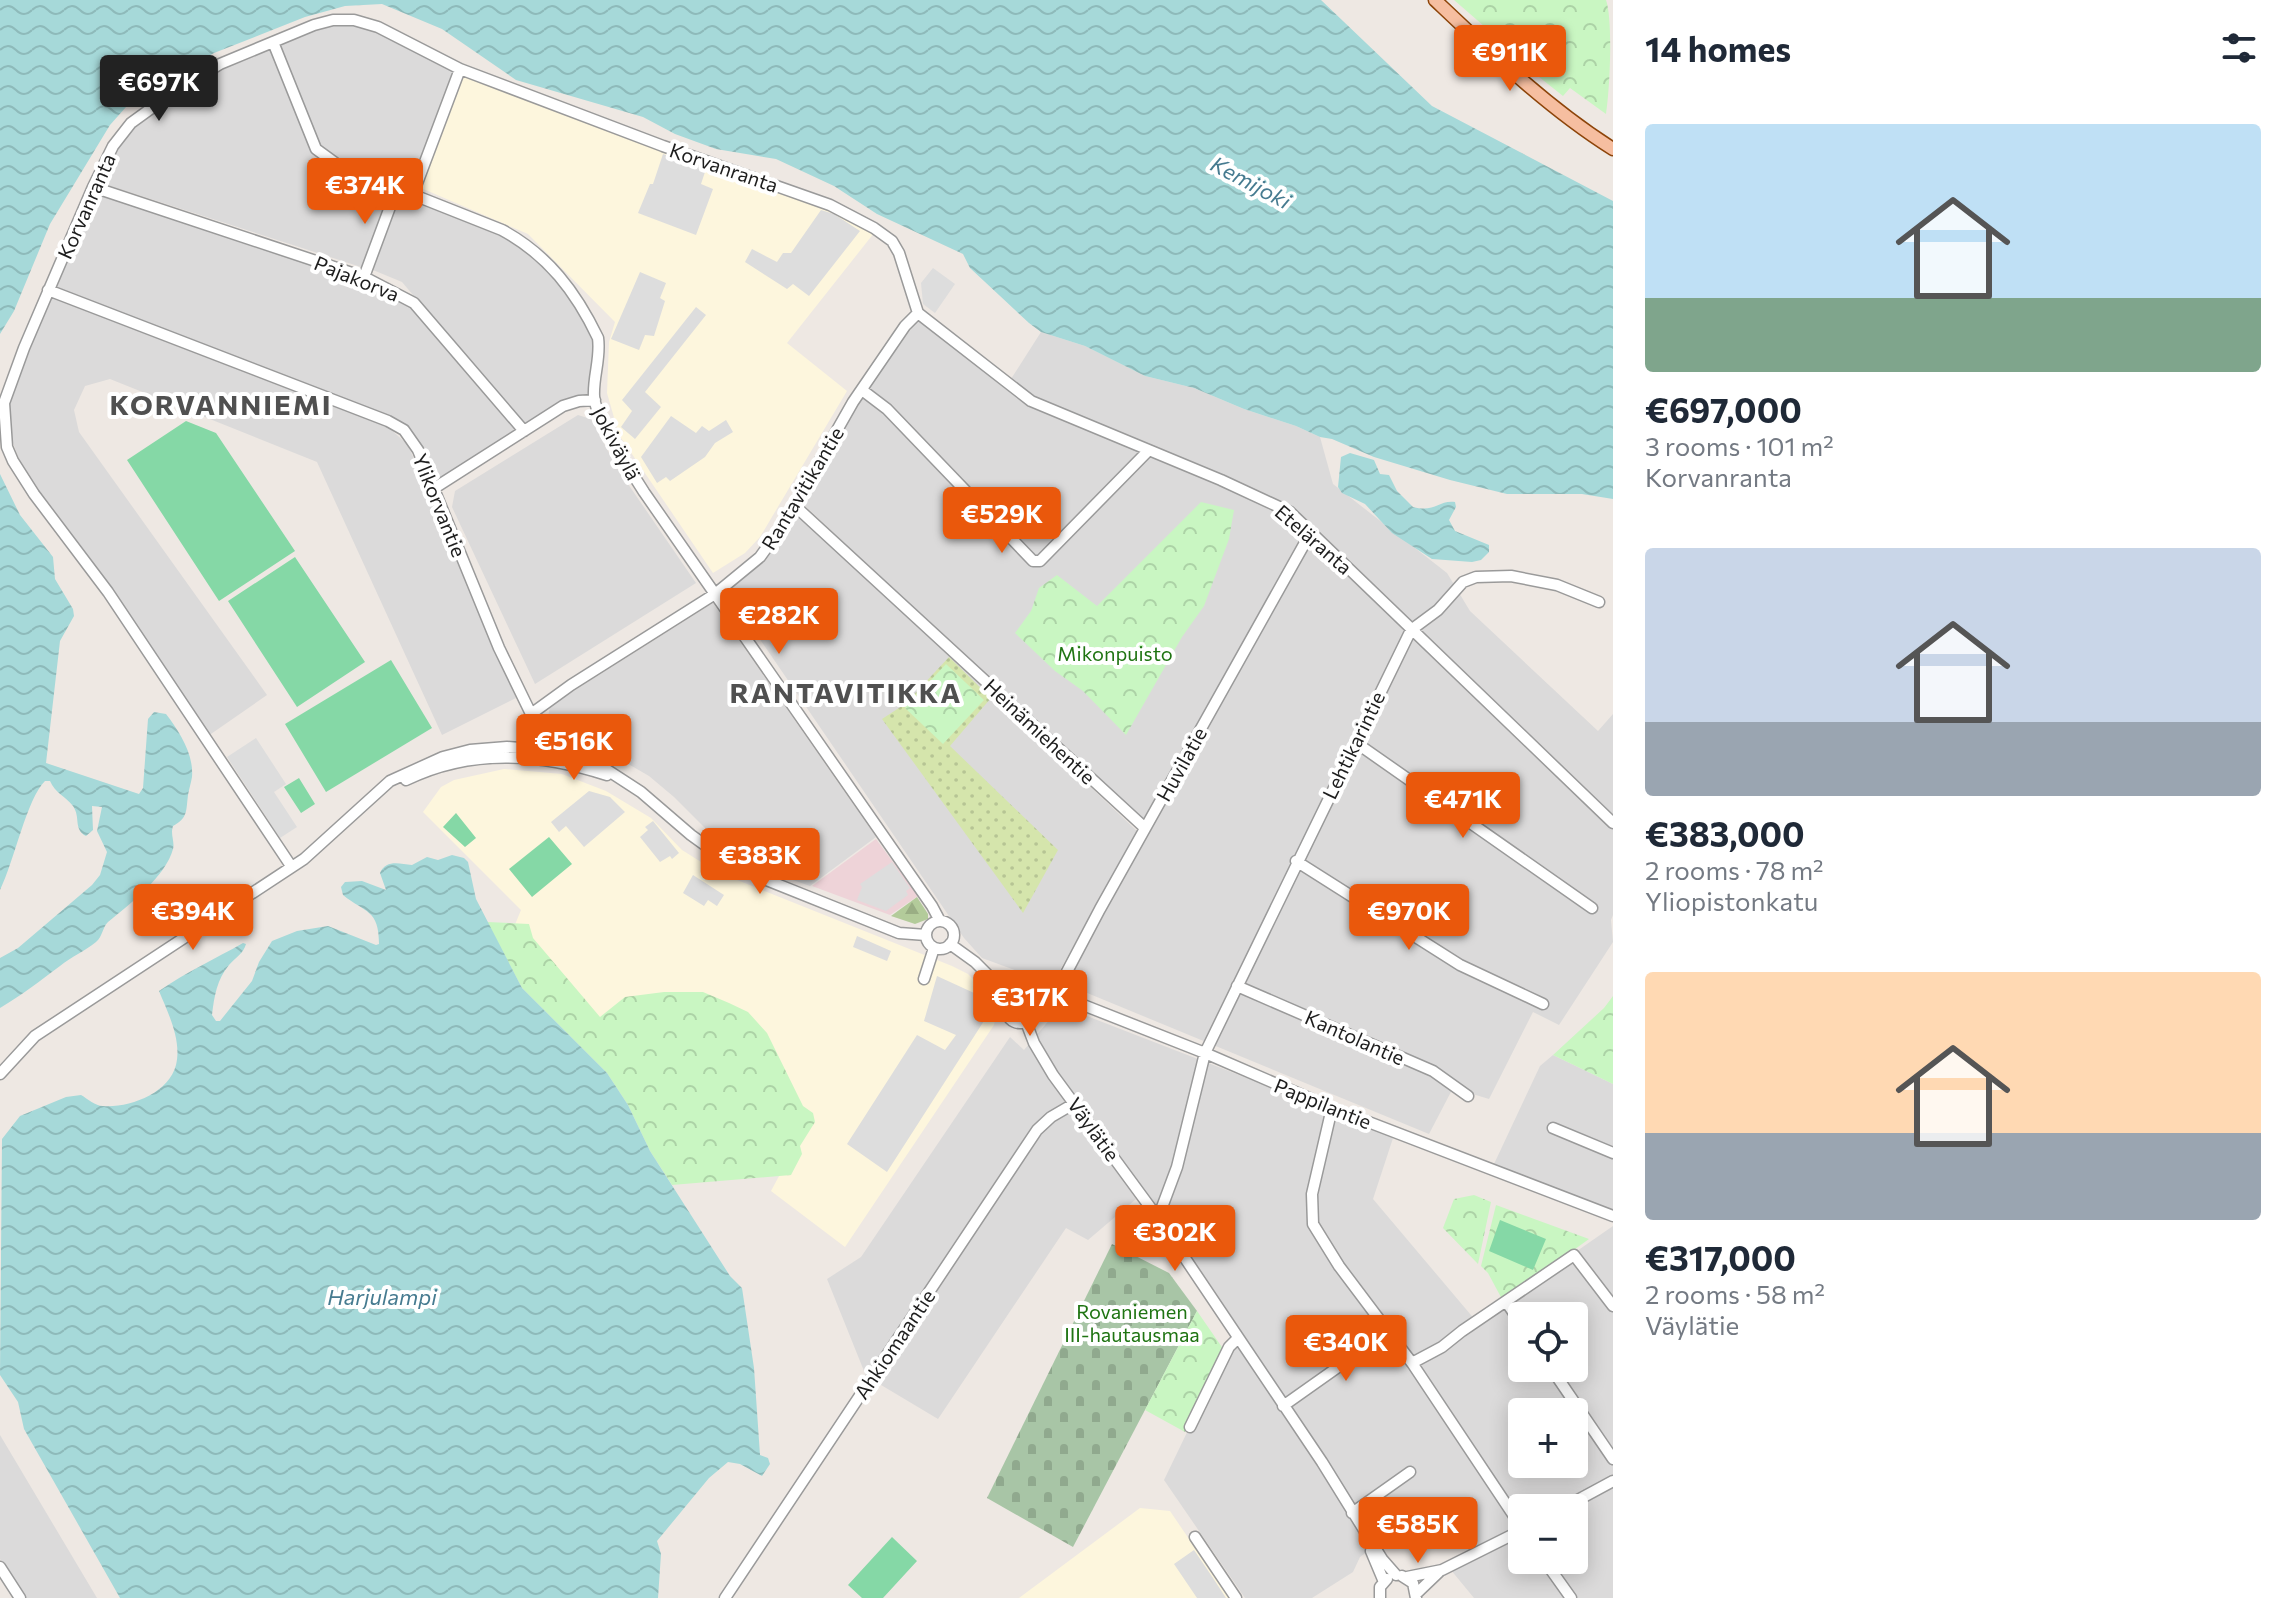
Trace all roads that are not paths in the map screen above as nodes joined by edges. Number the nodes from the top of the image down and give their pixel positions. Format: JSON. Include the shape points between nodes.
{"nodes":[{"id":1,"x":1435,"y":0,"type":"edge"},
{"id":2,"x":273,"y":42,"type":"junction"},
{"id":3,"x":460,"y":69,"type":"junction"},
{"id":4,"x":1613,"y":149,"type":"edge"},
{"id":5,"x":93,"y":187,"type":"junction"},
{"id":6,"x":397,"y":188,"type":"junction"},
{"id":7,"x":413,"y":194,"type":"junction"},
{"id":8,"x":364,"y":277,"type":"junction"},
{"id":9,"x":48,"y":290,"type":"junction"},
{"id":10,"x":918,"y":313,"type":"junction"},
{"id":11,"x":862,"y":390,"type":"junction"},
{"id":12,"x":595,"y":400,"type":"junction"},
{"id":13,"x":524,"y":431,"type":"junction"},
{"id":14,"x":1148,"y":451,"type":"junction"},
{"id":15,"x":433,"y":489,"type":"junction"},
{"id":16,"x":794,"y":505,"type":"junction"},
{"id":17,"x":1311,"y":532,"type":"junction"},
{"id":18,"x":715,"y":594,"type":"junction"},
{"id":19,"x":1599,"y":602,"type":"dead end"},
{"id":20,"x":1411,"y":630,"type":"junction"},
{"id":21,"x":531,"y":714,"type":"junction"},
{"id":22,"x":1355,"y":742,"type":"junction"},
{"id":23,"x":532,"y":753,"type":"junction"},
{"id":24,"x":1613,"y":823,"type":"edge"},
{"id":25,"x":1145,"y":828,"type":"junction"},
{"id":26,"x":1296,"y":861,"type":"junction"},
{"id":27,"x":291,"y":866,"type":"junction"},
{"id":28,"x":1592,"y":908,"type":"dead end"},
{"id":29,"x":940,"y":921,"type":"junction"},
{"id":30,"x":926,"y":935,"type":"junction"},
{"id":31,"x":950,"y":944,"type":"junction"},
{"id":32,"x":934,"y":948,"type":"junction"},
{"id":33,"x":924,"y":979,"type":"dead end"},
{"id":34,"x":1237,"y":986,"type":"junction"},
{"id":35,"x":1060,"y":998,"type":"junction"},
{"id":36,"x":1012,"y":999,"type":"junction"},
{"id":37,"x":1033,"y":1003,"type":"junction"},
{"id":38,"x":1543,"y":1004,"type":"dead end"},
{"id":39,"x":1026,"y":1022,"type":"junction"},
{"id":40,"x":1205,"y":1053,"type":"junction"},
{"id":41,"x":0,"y":1074,"type":"edge"},
{"id":42,"x":1468,"y":1096,"type":"dead end"},
{"id":43,"x":1075,"y":1103,"type":"junction"},
{"id":44,"x":1332,"y":1108,"type":"junction"},
{"id":45,"x":1553,"y":1128,"type":"dead end"},
{"id":46,"x":1613,"y":1153,"type":"edge"},
{"id":47,"x":1613,"y":1216,"type":"edge"},
{"id":48,"x":1158,"y":1218,"type":"junction"},
{"id":49,"x":1507,"y":1303,"type":"joint"},
{"id":50,"x":1613,"y":1306,"type":"edge"},
{"id":51,"x":1389,"y":1331,"type":"junction"},
{"id":52,"x":1238,"y":1338,"type":"junction"},
{"id":53,"x":1412,"y":1363,"type":"junction"},
{"id":54,"x":1561,"y":1382,"type":"edge"},
{"id":55,"x":1283,"y":1406,"type":"junction"},
{"id":56,"x":1190,"y":1427,"type":"dead end"},
{"id":57,"x":1613,"y":1459,"type":"edge"},
{"id":58,"x":1410,"y":1472,"type":"dead end"},
{"id":59,"x":1613,"y":1481,"type":"edge"},
{"id":60,"x":1588,"y":1494,"type":"edge"},
{"id":61,"x":1508,"y":1508,"type":"edge"},
{"id":62,"x":1352,"y":1513,"type":"junction"},
{"id":63,"x":1508,"y":1536,"type":"edge"},
{"id":64,"x":1195,"y":1537,"type":"dead end"},
{"id":65,"x":0,"y":1567,"type":"edge"},
{"id":66,"x":1442,"y":1570,"type":"junction"},
{"id":67,"x":1554,"y":1574,"type":"edge"},
{"id":68,"x":1401,"y":1576,"type":"junction"},
{"id":69,"x":1384,"y":1582,"type":"junction"},
{"id":70,"x":1377,"y":1596,"type":"edge"},
{"id":71,"x":1416,"y":1596,"type":"edge"},
{"id":72,"x":20,"y":1598,"type":"edge"},
{"id":73,"x":725,"y":1598,"type":"edge"},
{"id":74,"x":1236,"y":1598,"type":"edge"},
{"id":75,"x":1571,"y":1598,"type":"edge"}],
"edges":[{"from":1,"to":4,"type":"main road","via":[[1516,75]]},
{"from":2,"to":3,"type":"street","name":"Korvanranta","via":[[314,25],[354,20]]},
{"from":2,"to":5,"type":"street","name":"Korvanranta","via":[[220,64],[131,123]]},
{"from":2,"to":6,"type":"street","name":"Jokiväylä","via":[[316,149],[338,165]]},
{"from":3,"to":7,"type":"street"},
{"from":3,"to":10,"type":"street","name":"Korvanranta","via":[[830,205],[874,228],[899,253]]},
{"from":5,"to":8,"type":"street","name":"Pajakorva"},
{"from":5,"to":9,"type":"street","name":"Korvanranta"},
{"from":6,"to":7,"type":"street","name":"Jokiväylä"},
{"from":6,"to":8,"type":"street"},
{"from":7,"to":12,"type":"street","name":"Jokiväylä","via":[[502,230],[551,265],[598,338]]},
{"from":8,"to":13,"type":"street","name":"Pajakorva","via":[[414,303]]},
{"from":9,"to":15,"type":"street","name":"Ylikorvantie","via":[[395,424],[414,442]]},
{"from":9,"to":27,"type":"street","name":"Korvanranta","via":[[5,399],[11,457]]},
{"from":10,"to":11,"type":"street","name":"Rantavitikantie"},
{"from":10,"to":14,"type":"street","name":"Eteläranta","via":[[1031,401]]},
{"from":11,"to":14,"type":"street","via":[[887,409],[1033,561],[1040,561]]},
{"from":11,"to":16,"type":"street","name":"Rantavitikantie"},
{"from":12,"to":13,"type":"street","via":[[563,406]]},
{"from":12,"to":18,"type":"street","name":"Jokiväylä","via":[[644,492]]},
{"from":13,"to":15,"type":"street"},
{"from":14,"to":17,"type":"street","name":"Eteläranta","via":[[1280,506]]},
{"from":15,"to":21,"type":"street","name":"Ylikorvantie"},
{"from":16,"to":18,"type":"street","name":"Rantavitikantie","via":[[760,557]]},
{"from":16,"to":25,"type":"street","name":"Heinämiehentie"},
{"from":17,"to":20,"type":"street","name":"Eteläranta"},
{"from":17,"to":25,"type":"street","name":"Huvilatie"},
{"from":18,"to":21,"type":"street","name":"Rantavitikantie"},
{"from":18,"to":29,"type":"street","name":"Jokiväylä"},
{"from":19,"to":20,"type":"street","name":"Lehtikarintie","via":[[1557,585],[1511,576],[1476,577],[1463,582]]},
{"from":20,"to":22,"type":"street","name":"Lehtikarintie"},
{"from":20,"to":24,"type":"street","name":"Eteläranta"},
{"from":21,"to":23,"type":"street"},
{"from":22,"to":26,"type":"street","name":"Lehtikarintie"},
{"from":22,"to":28,"type":"street"},
{"from":23,"to":27,"type":"street","via":[[507,747],[470,750],[390,781]]},
{"from":23,"to":30,"type":"street","via":[[622,780],[710,850],[743,869],[899,933]]},
{"from":25,"to":35,"type":"street","name":"Huvilatie","via":[[1061,983]]},
{"from":26,"to":34,"type":"street","name":"Lehtikarintie"},
{"from":26,"to":38,"type":"street","via":[[1460,965]]},
{"from":27,"to":41,"type":"street","via":[[35,1036]]},
{"from":29,"to":30,"type":"street"},
{"from":29,"to":31,"type":"street","via":[[951,927]]},
{"from":30,"to":32,"type":"street"},
{"from":31,"to":32,"type":"street"},
{"from":31,"to":36,"type":"street"},
{"from":32,"to":33,"type":"street"},
{"from":34,"to":40,"type":"street","name":"Lehtikarintie"},
{"from":34,"to":42,"type":"street","name":"Kantolantie","via":[[1433,1071]]},
{"from":35,"to":37,"type":"street"},
{"from":35,"to":40,"type":"street","name":"Pappilantie"},
{"from":36,"to":37,"type":"street","via":[[1021,996]]},
{"from":36,"to":39,"type":"street","via":[[1008,1015]]},
{"from":37,"to":39,"type":"street","via":[[1034,1012]]},
{"from":39,"to":43,"type":"street","name":"Väylätie","via":[[1040,1054]]},
{"from":40,"to":44,"type":"street","name":"Pappilantie"},
{"from":40,"to":48,"type":"street","name":"Lehtikarintie","via":[[1177,1167]]},
{"from":43,"to":48,"type":"street","name":"Väylätie"},
{"from":43,"to":73,"type":"street","name":"Ahkiomaantie","via":[[1037,1130]]},
{"from":44,"to":47,"type":"street","name":"Pappilantie"},
{"from":44,"to":51,"type":"street","via":[[1312,1194],[1313,1224]]},
{"from":45,"to":46,"type":"street"},
{"from":48,"to":52,"type":"street","name":"Väylätie"},
{"from":49,"to":50,"type":"street","via":[[1574,1255]]},
{"from":49,"to":53,"type":"street"},
{"from":51,"to":53,"type":"street"},
{"from":51,"to":55,"type":"street"},
{"from":52,"to":55,"type":"street","name":"Väylätie"},
{"from":52,"to":56,"type":"street"},
{"from":53,"to":61,"type":"street"},
{"from":54,"to":57,"type":"street"},
{"from":55,"to":62,"type":"street","name":"Väylätie"},
{"from":58,"to":62,"type":"street"},
{"from":59,"to":60,"type":"street"},
{"from":62,"to":68,"type":"street","name":"Väylätie","via":[[1382,1559]]},
{"from":62,"to":69,"type":"street","name":"Väylätie"},
{"from":63,"to":66,"type":"street"},
{"from":64,"to":74,"type":"street"},
{"from":65,"to":72,"type":"street"},
{"from":66,"to":68,"type":"street"},
{"from":66,"to":71,"type":"street"},
{"from":67,"to":75,"type":"street"},
{"from":68,"to":69,"type":"street"},
{"from":68,"to":71,"type":"street","name":"Väylätie","via":[[1415,1586]]},
{"from":69,"to":70,"type":"street"}]}
